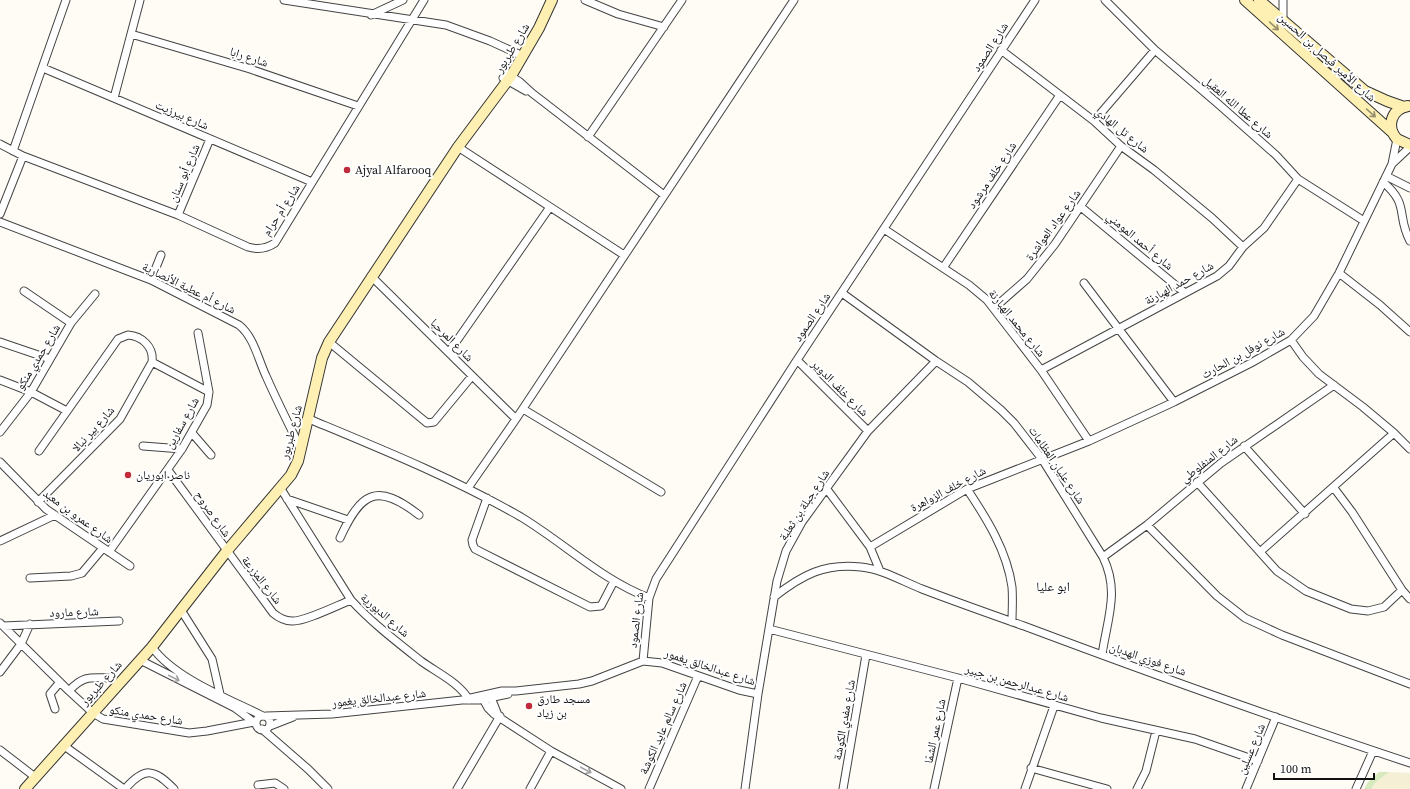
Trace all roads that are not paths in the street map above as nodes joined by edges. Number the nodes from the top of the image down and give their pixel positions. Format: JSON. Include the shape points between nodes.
{"nodes":[{"id":1,"x":66,"y":0,"type":"edge"},
{"id":2,"x":140,"y":0,"type":"edge"},
{"id":3,"x":284,"y":0,"type":"edge"},
{"id":4,"x":403,"y":0,"type":"edge"},
{"id":5,"x":424,"y":0,"type":"edge"},
{"id":6,"x":551,"y":0,"type":"edge"},
{"id":7,"x":585,"y":0,"type":"edge"},
{"id":8,"x":794,"y":0,"type":"edge"},
{"id":9,"x":1035,"y":0,"type":"edge"},
{"id":10,"x":1105,"y":0,"type":"edge"},
{"id":11,"x":1245,"y":0,"type":"edge"},
{"id":12,"x":1259,"y":0,"type":"edge"},
{"id":13,"x":1282,"y":0,"type":"edge"},
{"id":14,"x":296,"y":1,"type":"edge"},
{"id":15,"x":679,"y":2,"type":"edge"},
{"id":16,"x":371,"y":15,"type":"junction"},
{"id":17,"x":412,"y":19,"type":"junction"},
{"id":18,"x":1284,"y":22,"type":"junction"},
{"id":19,"x":664,"y":27,"type":"junction"},
{"id":20,"x":131,"y":34,"type":"junction"},
{"id":21,"x":1001,"y":50,"type":"junction"},
{"id":22,"x":1155,"y":50,"type":"junction"},
{"id":23,"x":521,"y":53,"type":"junction"},
{"id":24,"x":43,"y":68,"type":"junction"},
{"id":25,"x":507,"y":77,"type":"junction"},
{"id":26,"x":1060,"y":95,"type":"junction"},
{"id":27,"x":114,"y":98,"type":"junction"},
{"id":28,"x":358,"y":106,"type":"junction"},
{"id":29,"x":1407,"y":106,"type":"edge"},
{"id":30,"x":1094,"y":121,"type":"junction"},
{"id":31,"x":588,"y":136,"type":"junction"},
{"id":32,"x":1394,"y":136,"type":"junction"},
{"id":33,"x":210,"y":139,"type":"junction"},
{"id":34,"x":0,"y":144,"type":"edge"},
{"id":35,"x":1121,"y":146,"type":"junction"},
{"id":36,"x":1410,"y":146,"type":"edge"},
{"id":37,"x":458,"y":147,"type":"junction"},
{"id":38,"x":13,"y":151,"type":"junction"},
{"id":39,"x":23,"y":156,"type":"junction"},
{"id":40,"x":1392,"y":164,"type":"junction"},
{"id":41,"x":1298,"y":179,"type":"junction"},
{"id":42,"x":1385,"y":179,"type":"junction"},
{"id":43,"x":312,"y":182,"type":"junction"},
{"id":44,"x":1410,"y":188,"type":"edge"},
{"id":45,"x":664,"y":195,"type":"junction"},
{"id":46,"x":550,"y":207,"type":"junction"},
{"id":47,"x":1081,"y":207,"type":"junction"},
{"id":48,"x":0,"y":214,"type":"edge"},
{"id":49,"x":178,"y":215,"type":"junction"},
{"id":50,"x":1364,"y":221,"type":"junction"},
{"id":51,"x":0,"y":222,"type":"edge"},
{"id":52,"x":884,"y":229,"type":"junction"},
{"id":53,"x":1410,"y":241,"type":"edge"},
{"id":54,"x":1243,"y":247,"type":"junction"},
{"id":55,"x":161,"y":255,"type":"dead end"},
{"id":56,"x":624,"y":255,"type":"junction"},
{"id":57,"x":943,"y":268,"type":"junction"},
{"id":58,"x":1339,"y":273,"type":"junction"},
{"id":59,"x":371,"y":276,"type":"junction"},
{"id":60,"x":151,"y":280,"type":"junction"},
{"id":61,"x":1084,"y":283,"type":"dead end"},
{"id":62,"x":24,"y":291,"type":"dead end"},
{"id":63,"x":842,"y":293,"type":"junction"},
{"id":64,"x":1185,"y":293,"type":"junction"},
{"id":65,"x":95,"y":294,"type":"dead end"},
{"id":66,"x":994,"y":308,"type":"junction"},
{"id":67,"x":71,"y":324,"type":"junction"},
{"id":68,"x":1119,"y":329,"type":"junction"},
{"id":69,"x":1410,"y":332,"type":"edge"},
{"id":70,"x":198,"y":333,"type":"dead end"},
{"id":71,"x":1291,"y":340,"type":"junction"},
{"id":72,"x":0,"y":342,"type":"edge"},
{"id":73,"x":329,"y":342,"type":"junction"},
{"id":74,"x":449,"y":352,"type":"junction"},
{"id":75,"x":50,"y":359,"type":"junction"},
{"id":76,"x":796,"y":360,"type":"junction"},
{"id":77,"x":936,"y":361,"type":"junction"},
{"id":78,"x":152,"y":362,"type":"junction"},
{"id":79,"x":1041,"y":370,"type":"junction"},
{"id":80,"x":472,"y":376,"type":"junction"},
{"id":81,"x":0,"y":380,"type":"edge"},
{"id":82,"x":1334,"y":385,"type":"junction"},
{"id":83,"x":31,"y":392,"type":"junction"},
{"id":84,"x":209,"y":392,"type":"junction"},
{"id":85,"x":1174,"y":402,"type":"junction"},
{"id":86,"x":523,"y":409,"type":"junction"},
{"id":87,"x":67,"y":411,"type":"junction"},
{"id":88,"x":309,"y":419,"type":"junction"},
{"id":89,"x":516,"y":419,"type":"junction"},
{"id":90,"x":868,"y":431,"type":"junction"},
{"id":91,"x":0,"y":432,"type":"edge"},
{"id":92,"x":192,"y":433,"type":"junction"},
{"id":93,"x":1394,"y":433,"type":"junction"},
{"id":94,"x":1088,"y":441,"type":"junction"},
{"id":95,"x":142,"y":446,"type":"dead end"},
{"id":96,"x":1244,"y":446,"type":"junction"},
{"id":97,"x":302,"y":448,"type":"junction"},
{"id":98,"x":182,"y":449,"type":"junction"},
{"id":99,"x":1410,"y":449,"type":"edge"},
{"id":100,"x":39,"y":451,"type":"dead end"},
{"id":101,"x":211,"y":455,"type":"dead end"},
{"id":102,"x":1042,"y":459,"type":"junction"},
{"id":103,"x":0,"y":462,"type":"edge"},
{"id":104,"x":168,"y":470,"type":"junction"},
{"id":105,"x":1197,"y":482,"type":"junction"},
{"id":106,"x":468,"y":488,"type":"junction"},
{"id":107,"x":826,"y":488,"type":"junction"},
{"id":108,"x":1334,"y":488,"type":"junction"},
{"id":109,"x":281,"y":489,"type":"junction"},
{"id":110,"x":967,"y":489,"type":"junction"},
{"id":111,"x":661,"y":492,"type":"dead end"},
{"id":112,"x":487,"y":498,"type":"junction"},
{"id":113,"x":287,"y":499,"type":"junction"},
{"id":114,"x":38,"y":502,"type":"junction"},
{"id":115,"x":1305,"y":514,"type":"junction"},
{"id":116,"x":55,"y":515,"type":"junction"},
{"id":117,"x":419,"y":515,"type":"dead end"},
{"id":118,"x":348,"y":520,"type":"junction"},
{"id":119,"x":1147,"y":525,"type":"junction"},
{"id":120,"x":340,"y":538,"type":"dead end"},
{"id":121,"x":0,"y":541,"type":"edge"},
{"id":122,"x":870,"y":547,"type":"junction"},
{"id":123,"x":106,"y":550,"type":"junction"},
{"id":124,"x":1261,"y":551,"type":"junction"},
{"id":125,"x":226,"y":552,"type":"junction"},
{"id":126,"x":1103,"y":557,"type":"junction"},
{"id":127,"x":130,"y":566,"type":"dead end"},
{"id":128,"x":880,"y":571,"type":"junction"},
{"id":129,"x":30,"y":578,"type":"dead end"},
{"id":130,"x":614,"y":581,"type":"junction"},
{"id":131,"x":1402,"y":590,"type":"junction"},
{"id":132,"x":648,"y":598,"type":"junction"},
{"id":133,"x":774,"y":598,"type":"junction"},
{"id":134,"x":1410,"y":599,"type":"edge"},
{"id":135,"x":351,"y":600,"type":"junction"},
{"id":136,"x":181,"y":610,"type":"junction"},
{"id":137,"x":119,"y":621,"type":"dead end"},
{"id":138,"x":1012,"y":622,"type":"junction"},
{"id":139,"x":30,"y":624,"type":"junction"},
{"id":140,"x":2,"y":625,"type":"edge"},
{"id":141,"x":769,"y":629,"type":"junction"},
{"id":142,"x":21,"y":644,"type":"junction"},
{"id":143,"x":152,"y":647,"type":"junction"},
{"id":144,"x":866,"y":655,"type":"junction"},
{"id":145,"x":1102,"y":655,"type":"junction"},
{"id":146,"x":140,"y":660,"type":"junction"},
{"id":147,"x":643,"y":661,"type":"junction"},
{"id":148,"x":0,"y":672,"type":"edge"},
{"id":149,"x":698,"y":676,"type":"junction"},
{"id":150,"x":113,"y":678,"type":"dead end"},
{"id":151,"x":958,"y":678,"type":"junction"},
{"id":152,"x":60,"y":682,"type":"junction"},
{"id":153,"x":1410,"y":684,"type":"edge"},
{"id":154,"x":69,"y":691,"type":"junction"},
{"id":155,"x":220,"y":694,"type":"junction"},
{"id":156,"x":758,"y":694,"type":"junction"},
{"id":157,"x":490,"y":696,"type":"junction"},
{"id":158,"x":482,"y":697,"type":"junction"},
{"id":159,"x":466,"y":699,"type":"junction"},
{"id":160,"x":1054,"y":706,"type":"junction"},
{"id":161,"x":55,"y":709,"type":"dead end"},
{"id":162,"x":93,"y":713,"type":"junction"},
{"id":163,"x":297,"y":715,"type":"junction"},
{"id":164,"x":264,"y":716,"type":"junction"},
{"id":165,"x":499,"y":716,"type":"junction"},
{"id":166,"x":1276,"y":717,"type":"junction"},
{"id":167,"x":262,"y":726,"type":"junction"},
{"id":168,"x":1156,"y":731,"type":"junction"},
{"id":169,"x":63,"y":745,"type":"junction"},
{"id":170,"x":0,"y":750,"type":"edge"},
{"id":171,"x":551,"y":751,"type":"junction"},
{"id":172,"x":1373,"y":751,"type":"junction"},
{"id":173,"x":1258,"y":761,"type":"junction"},
{"id":174,"x":1410,"y":763,"type":"edge"},
{"id":175,"x":1031,"y":768,"type":"junction"},
{"id":176,"x":35,"y":777,"type":"junction"},
{"id":177,"x":258,"y":785,"type":"dead end"},
{"id":178,"x":283,"y":788,"type":"edge"},
{"id":179,"x":25,"y":789,"type":"edge"},
{"id":180,"x":124,"y":789,"type":"edge"},
{"id":181,"x":174,"y":789,"type":"edge"},
{"id":182,"x":328,"y":789,"type":"edge"},
{"id":183,"x":457,"y":789,"type":"edge"},
{"id":184,"x":530,"y":789,"type":"edge"},
{"id":185,"x":621,"y":789,"type":"edge"},
{"id":186,"x":648,"y":789,"type":"edge"},
{"id":187,"x":745,"y":789,"type":"edge"},
{"id":188,"x":843,"y":789,"type":"edge"},
{"id":189,"x":934,"y":789,"type":"edge"},
{"id":190,"x":1025,"y":789,"type":"edge"},
{"id":191,"x":1107,"y":789,"type":"edge"},
{"id":192,"x":1137,"y":789,"type":"edge"},
{"id":193,"x":1246,"y":789,"type":"edge"},
{"id":194,"x":1356,"y":789,"type":"edge"}],
"edges":[{"from":1,"to":24,"type":"street"},
{"from":2,"to":20,"type":"street"},
{"from":3,"to":14,"type":"street"},
{"from":4,"to":16,"type":"street"},
{"from":5,"to":17,"type":"street","name":"شارع أم حرام"},
{"from":6,"to":23,"type":"street","name":"شارع طبربور"},
{"from":7,"to":19,"type":"street","via":[[618,14]]},
{"from":8,"to":45,"type":"street"},
{"from":9,"to":21,"type":"street","name":"شارع الصمود"},
{"from":10,"to":22,"type":"street","name":"شارع عطا الله العقيل"},
{"from":11,"to":32,"type":"street","name":"شارع الأمير فيصل بن الحسين","one_way":true},
{"from":12,"to":18,"type":"street","name":"شارع الأمير فيصل بن الحسين"},
{"from":13,"to":18,"type":"street"},
{"from":14,"to":16,"type":"street"},
{"from":15,"to":19,"type":"street"},
{"from":16,"to":17,"type":"street"},
{"from":17,"to":23,"type":"street","via":[[446,25]]},
{"from":17,"to":28,"type":"street","name":"شارع أم حرام"},
{"from":18,"to":29,"type":"street","name":"شارع الأمير فيصل بن الحسين","via":[[1365,91],[1387,102]]},
{"from":19,"to":31,"type":"street"},
{"from":20,"to":27,"type":"street"},
{"from":20,"to":28,"type":"street","name":"شارع رابا","via":[[250,69]]},
{"from":21,"to":26,"type":"street","name":"شارع تل الهادي"},
{"from":21,"to":52,"type":"street","name":"شارع الصمود"},
{"from":22,"to":30,"type":"street"},
{"from":22,"to":41,"type":"street","name":"شارع عطا الله العقيل","via":[[1276,156]]},
{"from":23,"to":25,"type":"street","name":"شارع طبربور"},
{"from":24,"to":27,"type":"street","name":"شارع بيرزيت"},
{"from":24,"to":38,"type":"street"},
{"from":25,"to":31,"type":"street"},
{"from":25,"to":37,"type":"street","name":"شارع طبربور"},
{"from":26,"to":30,"type":"street","name":"شارع تل الهادي"},
{"from":26,"to":57,"type":"street","name":"شارع خلف مرشود"},
{"from":27,"to":33,"type":"street","name":"شارع بيرزيت"},
{"from":28,"to":43,"type":"street","name":"شارع أم حرام"},
{"from":29,"to":32,"type":"street","via":[[1399,109],[1392,117]]},
{"from":30,"to":35,"type":"street","name":"شارع تل الهادي"},
{"from":31,"to":45,"type":"street"},
{"from":32,"to":36,"type":"street","name":"شارع الأمير فيصل بن الحسين"},
{"from":32,"to":40,"type":"street","name":"شارع نوفل بن الحارث"},
{"from":33,"to":43,"type":"street","name":"شارع بيرزيت"},
{"from":33,"to":49,"type":"street","name":"شارع أبو سنان"},
{"from":34,"to":38,"type":"street","name":"شارع أم حرام"},
{"from":35,"to":47,"type":"street","name":"شارع عواد العواشرة"},
{"from":35,"to":54,"type":"street","name":"شارع تل الهادي","via":[[1195,203]]},
{"from":36,"to":40,"type":"street","name":"شارع نوفل بن الحارث"},
{"from":37,"to":46,"type":"street"},
{"from":37,"to":59,"type":"street","name":"شارع طبربور"},
{"from":38,"to":39,"type":"street","name":"شارع أم حرام"},
{"from":39,"to":48,"type":"street"},
{"from":39,"to":49,"type":"street","name":"شارع أم حرام"},
{"from":40,"to":42,"type":"street","name":"شارع نوفل بن الحارث"},
{"from":41,"to":50,"type":"street","name":"شارع عطا الله العقيل"},
{"from":41,"to":54,"type":"street","name":"شارع حمد الهبارنة","via":[[1264,228]]},
{"from":42,"to":44,"type":"street"},
{"from":42,"to":50,"type":"street","name":"شارع نوفل بن الحارث"},
{"from":42,"to":53,"type":"street","via":[[1403,202],[1406,232]]},
{"from":43,"to":49,"type":"street","name":"شارع أم حرام","via":[[275,243],[267,247],[248,248]]},
{"from":45,"to":56,"type":"street"},
{"from":46,"to":56,"type":"street"},
{"from":46,"to":74,"type":"street"},
{"from":47,"to":64,"type":"street","name":"شارع أحمد المومني"},
{"from":47,"to":66,"type":"street","name":"شارع عواد العواشرة","via":[[1027,279]]},
{"from":50,"to":58,"type":"street","name":"شارع نوفل بن الحارث"},
{"from":51,"to":60,"type":"street","name":"شارع أم عطية الأنصارية"},
{"from":52,"to":57,"type":"street","name":"شارع محمد الهبارنة"},
{"from":52,"to":63,"type":"street","name":"شارع الصمود"},
{"from":54,"to":64,"type":"street","name":"شارع حمد الهبارنة","via":[[1229,266],[1217,276]]},
{"from":55,"to":60,"type":"street"},
{"from":56,"to":86,"type":"street"},
{"from":57,"to":66,"type":"street","name":"شارع محمد الهبارنة","via":[[979,293]]},
{"from":58,"to":69,"type":"street","via":[[1380,304]]},
{"from":58,"to":71,"type":"street","name":"شارع نوفل بن الحارث","via":[[1314,316]]},
{"from":59,"to":73,"type":"street","name":"شارع طبربور"},
{"from":59,"to":74,"type":"street","name":"شارع المرحبا"},
{"from":60,"to":97,"type":"street","name":"شارع أم عطية الأنصارية","via":[[244,329]]},
{"from":61,"to":68,"type":"street"},
{"from":62,"to":67,"type":"street"},
{"from":63,"to":76,"type":"street","name":"شارع الصمود"},
{"from":63,"to":77,"type":"street","name":"شارع عليان العظامات"},
{"from":64,"to":68,"type":"street","name":"شارع حمد الهبارنة"},
{"from":65,"to":67,"type":"street","name":"شارع حمدي منكو"},
{"from":66,"to":79,"type":"street","name":"شارع محمد الهبارنة"},
{"from":67,"to":75,"type":"street","name":"شارع حمدي منكو"},
{"from":68,"to":79,"type":"street","name":"شارع حمد الهبارنة"},
{"from":68,"to":85,"type":"street"},
{"from":70,"to":84,"type":"street"},
{"from":71,"to":82,"type":"street","via":[[1312,367]]},
{"from":71,"to":85,"type":"street","name":"شارع نوفل بن الحارث"},
{"from":72,"to":75,"type":"street"},
{"from":73,"to":80,"type":"street","via":[[427,424],[434,422]]},
{"from":73,"to":88,"type":"street","name":"شارع طبربور","via":[[322,358]]},
{"from":74,"to":80,"type":"street","name":"شارع المرحبا"},
{"from":75,"to":83,"type":"street","name":"شارع حمدي منكو"},
{"from":76,"to":90,"type":"street","name":"شارع خلف الدوير"},
{"from":76,"to":132,"type":"street","name":"شارع الصمود","via":[[656,579]]},
{"from":77,"to":90,"type":"street","name":"شارع جبلة بن ثعلبة"},
{"from":77,"to":102,"type":"street","name":"شارع عليان العظامات","via":[[968,382],[1001,410]]},
{"from":78,"to":84,"type":"street","name":"شارع سفارين"},
{"from":78,"to":87,"type":"street","via":[[151,351],[144,341],[132,335],[122,336]]},
{"from":78,"to":114,"type":"street","name":"شارع بير نبالا","via":[[120,419]]},
{"from":79,"to":94,"type":"street","name":"شارع محمد الهبارنة"},
{"from":80,"to":89,"type":"street","name":"شارع المرحبا"},
{"from":81,"to":83,"type":"street"},
{"from":82,"to":93,"type":"street"},
{"from":82,"to":96,"type":"street","name":"شارع المنفلوطي"},
{"from":83,"to":87,"type":"street"},
{"from":83,"to":91,"type":"street","name":"شارع حمدي منكو"},
{"from":84,"to":92,"type":"street","name":"شارع سفارين","via":[[207,405]]},
{"from":85,"to":94,"type":"street","name":"شارع نوفل بن الحارث"},
{"from":86,"to":89,"type":"street"},
{"from":86,"to":111,"type":"street"},
{"from":87,"to":100,"type":"street"},
{"from":88,"to":97,"type":"street","name":"شارع طبربور"},
{"from":88,"to":106,"type":"street"},
{"from":89,"to":106,"type":"street"},
{"from":90,"to":107,"type":"street","name":"شارع جبلة بن ثعلبة"},
{"from":92,"to":98,"type":"street","name":"شارع سفارين"},
{"from":92,"to":101,"type":"street"},
{"from":93,"to":99,"type":"street"},
{"from":93,"to":108,"type":"street"},
{"from":94,"to":102,"type":"street","name":"شارع نوفل بن الحارث"},
{"from":95,"to":98,"type":"street"},
{"from":96,"to":105,"type":"street","name":"شارع المنفلوطي"},
{"from":96,"to":115,"type":"street"},
{"from":97,"to":109,"type":"street","name":"شارع طبربور","via":[[296,466]]},
{"from":98,"to":104,"type":"street","name":"شارع سفارين"},
{"from":102,"to":110,"type":"street","name":"شارع خلف الزواهرة"},
{"from":102,"to":126,"type":"street","name":"شارع عليان العظامات"},
{"from":103,"to":114,"type":"street","name":"شارع عمرو بن معبد"},
{"from":104,"to":123,"type":"street","name":"شارع سفارين"},
{"from":104,"to":125,"type":"street","name":"شارع صروح"},
{"from":105,"to":119,"type":"street","name":"شارع المنفلوطي"},
{"from":105,"to":124,"type":"street"},
{"from":106,"to":112,"type":"street"},
{"from":107,"to":122,"type":"street"},
{"from":107,"to":133,"type":"street","name":"شارع جبلة بن ثعلبة","via":[[802,522],[786,552],[780,567]]},
{"from":108,"to":115,"type":"street"},
{"from":108,"to":131,"type":"street"},
{"from":109,"to":113,"type":"street","name":"شارع الدبورية"},
{"from":109,"to":125,"type":"street","name":"شارع طبربور"},
{"from":110,"to":122,"type":"street","name":"شارع خلف الزواهرة"},
{"from":110,"to":138,"type":"street","via":[[1002,553],[1012,589]]},
{"from":112,"to":130,"type":"street","via":[[549,535]]},
{"from":112,"to":130,"type":"street","via":[[472,540],[475,549],[590,607],[601,606]]},
{"from":113,"to":118,"type":"street"},
{"from":113,"to":135,"type":"street","name":"شارع الدبورية"},
{"from":114,"to":116,"type":"street","name":"شارع عمرو بن معبد"},
{"from":115,"to":124,"type":"street"},
{"from":116,"to":121,"type":"street"},
{"from":116,"to":123,"type":"street","name":"شارع عمرو بن معبد"},
{"from":117,"to":118,"type":"street","via":[[397,500],[371,496],[364,499]]},
{"from":118,"to":120,"type":"street"},
{"from":119,"to":126,"type":"street","name":"شارع المنفلوطي"},
{"from":119,"to":153,"type":"street","via":[[1217,596],[1246,618],[1282,635]]},
{"from":122,"to":128,"type":"street"},
{"from":123,"to":127,"type":"street","name":"شارع عمرو بن معبد"},
{"from":123,"to":129,"type":"street","name":"شارع سفارين","via":[[82,573]]},
{"from":124,"to":131,"type":"street","via":[[1277,572],[1290,582],[1351,609],[1374,610],[1384,607]]},
{"from":125,"to":135,"type":"street","name":"شارع المزرعة","via":[[273,613],[286,620],[297,621]]},
{"from":125,"to":136,"type":"street","name":"شارع طبربور"},
{"from":126,"to":145,"type":"street","name":"شارع عليان العظامات","via":[[1111,578],[1112,593]]},
{"from":128,"to":133,"type":"street","name":"شارع فوزي الهدبان","via":[[862,567],[825,568],[791,583]]},
{"from":128,"to":138,"type":"street","name":"شارع فوزي الهدبان"},
{"from":130,"to":132,"type":"street"},
{"from":131,"to":134,"type":"street"},
{"from":132,"to":147,"type":"street","name":"شارع الصمود"},
{"from":133,"to":141,"type":"street","name":"شارع جبلة بن ثعلبة"},
{"from":135,"to":159,"type":"street","name":"شارع الدبورية","via":[[373,621],[459,688]]},
{"from":136,"to":143,"type":"street","name":"شارع طبربور"},
{"from":136,"to":155,"type":"street","via":[[212,659]]},
{"from":137,"to":139,"type":"street","name":"شارع مارود"},
{"from":138,"to":145,"type":"street","name":"شارع فوزي الهدبان"},
{"from":139,"to":140,"type":"street","name":"شارع مارود"},
{"from":139,"to":142,"type":"street"},
{"from":140,"to":142,"type":"street","name":"شارع حمدي منكو"},
{"from":141,"to":144,"type":"street","name":"شارع عبدالرحمن بن جبير"},
{"from":141,"to":156,"type":"street","name":"شارع جبلة بن ثعلبة"},
{"from":142,"to":148,"type":"street"},
{"from":142,"to":152,"type":"street","name":"شارع حمدي منكو"},
{"from":143,"to":146,"type":"street","name":"شارع طبربور"},
{"from":143,"to":155,"type":"street","via":[[170,667]]},
{"from":144,"to":151,"type":"street","name":"شارع عبدالرحمن بن جبير"},
{"from":144,"to":188,"type":"street","name":"شارع مفدي الكوشة"},
{"from":145,"to":166,"type":"street","name":"شارع فوزي الهدبان"},
{"from":146,"to":162,"type":"street","name":"شارع طبربور"},
{"from":146,"to":167,"type":"street","one_way":true,"via":[[235,708]]},
{"from":147,"to":149,"type":"street","name":"شارع عبدالخالق يغمور","via":[[662,663]]},
{"from":147,"to":157,"type":"street","name":"شارع عبدالخالق يغمور","via":[[579,684]]},
{"from":149,"to":156,"type":"street","name":"شارع عبدالخالق يغمور"},
{"from":149,"to":186,"type":"street","name":"شارع سالم عايد الكوشة"},
{"from":150,"to":154,"type":"street","via":[[86,678],[77,682]]},
{"from":151,"to":160,"type":"street","name":"شارع عبدالرحمن بن جبير"},
{"from":151,"to":189,"type":"street","name":"شارع عمر الشمّا"},
{"from":152,"to":154,"type":"street","name":"شارع حمدي منكو"},
{"from":152,"to":161,"type":"street","via":[[50,694]]},
{"from":154,"to":162,"type":"street","name":"شارع حمدي منكو"},
{"from":155,"to":164,"type":"street"},
{"from":156,"to":187,"type":"street","name":"شارع جبلة بن ثعلبة"},
{"from":157,"to":158,"type":"street","name":"شارع عبدالخالق يغمور"},
{"from":157,"to":165,"type":"street"},
{"from":158,"to":159,"type":"street","name":"شارع عبدالخالق يغمور"},
{"from":158,"to":165,"type":"street","via":[[488,708]]},
{"from":159,"to":163,"type":"street","name":"شارع عبدالخالق يغمور","via":[[332,714]]},
{"from":160,"to":168,"type":"street","name":"شارع عبدالرحمن بن جبير"},
{"from":160,"to":175,"type":"street"},
{"from":162,"to":167,"type":"street","name":"شارع حمدي منكو","via":[[103,720],[189,733]]},
{"from":162,"to":169,"type":"street","name":"شارع طبربور"},
{"from":163,"to":164,"type":"street","name":"شارع عبدالخالق يغمور"},
{"from":163,"to":167,"type":"street","name":"شارع عبدالخالق يغمور"},
{"from":164,"to":167,"type":"street","via":[[258,719]]},
{"from":164,"to":167,"type":"street","via":[[270,721]]},
{"from":165,"to":171,"type":"street"},
{"from":165,"to":183,"type":"street"},
{"from":166,"to":172,"type":"street","name":"شارع فوزي الهدبان"},
{"from":166,"to":173,"type":"street","name":"شارع عسلين"},
{"from":167,"to":182,"type":"street"},
{"from":168,"to":173,"type":"street","name":"شارع عبدالرحمن بن جبير","via":[[1195,739]]},
{"from":168,"to":192,"type":"street","via":[[1146,771]]},
{"from":169,"to":176,"type":"street","name":"شارع طبربور"},
{"from":169,"to":180,"type":"street"},
{"from":170,"to":176,"type":"street"},
{"from":171,"to":184,"type":"street"},
{"from":171,"to":185,"type":"street","one_way":true},
{"from":172,"to":174,"type":"street","name":"شارع فوزي الهدبان"},
{"from":172,"to":194,"type":"street"},
{"from":173,"to":193,"type":"street","name":"شارع عسلين"},
{"from":175,"to":190,"type":"street"},
{"from":175,"to":191,"type":"street"},
{"from":176,"to":179,"type":"street","name":"شارع طبربور"},
{"from":177,"to":178,"type":"street","via":[[275,783]]},
{"from":180,"to":181,"type":"street","via":[[133,780],[149,772],[158,774]]}]}
